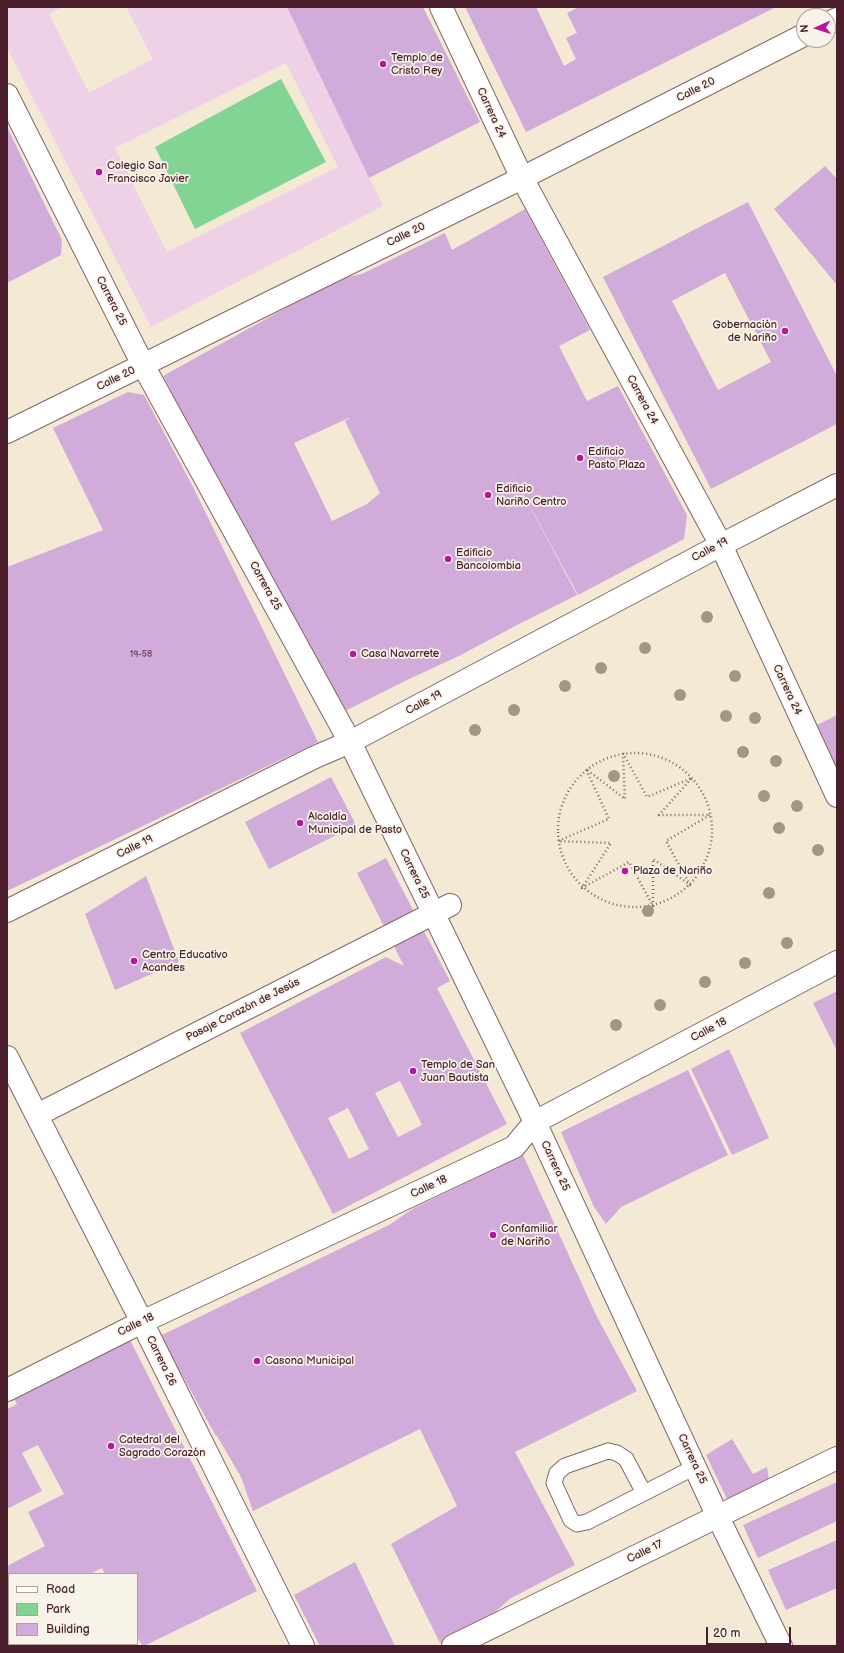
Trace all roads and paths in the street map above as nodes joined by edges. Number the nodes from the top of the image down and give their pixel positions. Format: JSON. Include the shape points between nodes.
{"nodes":[{"id":1,"x":441,"y":7,"type":"edge"},
{"id":2,"x":796,"y":39,"type":"edge"},
{"id":3,"x":7,"y":95,"type":"edge"},
{"id":4,"x":522,"y":178,"type":"junction"},
{"id":5,"x":143,"y":365,"type":"junction"},
{"id":6,"x":7,"y":432,"type":"edge"},
{"id":7,"x":837,"y":485,"type":"edge"},
{"id":8,"x":721,"y":544,"type":"junction"},
{"id":9,"x":350,"y":742,"type":"junction"},
{"id":10,"x":623,"y":753,"type":"junction"},
{"id":11,"x":586,"y":769,"type":"junction"},
{"id":12,"x":692,"y":778,"type":"junction"},
{"id":13,"x":837,"y":796,"type":"edge"},
{"id":14,"x":710,"y":815,"type":"junction"},
{"id":15,"x":558,"y":842,"type":"junction"},
{"id":16,"x":690,"y":885,"type":"junction"},
{"id":17,"x":582,"y":888,"type":"junction"},
{"id":18,"x":653,"y":906,"type":"junction"},
{"id":19,"x":441,"y":909,"type":"junction"},
{"id":20,"x":7,"y":911,"type":"edge"},
{"id":21,"x":837,"y":962,"type":"edge"},
{"id":22,"x":7,"y":1056,"type":"edge"},
{"id":23,"x":37,"y":1114,"type":"junction"},
{"id":24,"x":535,"y":1122,"type":"junction"},
{"id":25,"x":142,"y":1322,"type":"junction"},
{"id":26,"x":7,"y":1390,"type":"edge"},
{"id":27,"x":837,"y":1458,"type":"edge"},
{"id":28,"x":696,"y":1467,"type":"junction"},
{"id":29,"x":644,"y":1493,"type":"junction"},
{"id":30,"x":718,"y":1517,"type":"junction"},
{"id":31,"x":303,"y":1646,"type":"edge"},
{"id":32,"x":454,"y":1646,"type":"edge"},
{"id":33,"x":781,"y":1646,"type":"edge"}],
"edges":[{"from":1,"to":4,"type":"street","name":"Carrera 24"},
{"from":2,"to":4,"type":"street","name":"Calle 20"},
{"from":3,"to":5,"type":"street","name":"Carrera 25"},
{"from":4,"to":5,"type":"street","name":"Calle 20"},
{"from":4,"to":8,"type":"street","name":"Carrera 24"},
{"from":5,"to":6,"type":"street","name":"Calle 20"},
{"from":5,"to":9,"type":"street","name":"Carrera 25"},
{"from":7,"to":8,"type":"street","name":"Calle 19"},
{"from":8,"to":9,"type":"street","name":"Calle 19"},
{"from":8,"to":13,"type":"street","name":"Carrera 24"},
{"from":9,"to":19,"type":"street","name":"Carrera 25"},
{"from":9,"to":20,"type":"street","name":"Calle 19","via":[[315,757]]},
{"from":10,"to":11,"type":"path","via":[[604,759]]},
{"from":10,"to":11,"type":"path","via":[[625,799]]},
{"from":10,"to":12,"type":"path","via":[[648,754],[672,762]]},
{"from":10,"to":12,"type":"path","via":[[647,797]]},
{"from":11,"to":15,"type":"path","via":[[572,784],[563,801],[558,821]]},
{"from":11,"to":15,"type":"path","via":[[609,819]]},
{"from":12,"to":14,"type":"path","via":[[704,795]]},
{"from":12,"to":14,"type":"path","via":[[660,815]]},
{"from":14,"to":16,"type":"path","via":[[712,840],[704,864]]},
{"from":14,"to":16,"type":"path","via":[[666,841]]},
{"from":15,"to":17,"type":"path","via":[[566,867]]},
{"from":15,"to":17,"type":"path","via":[[611,843]]},
{"from":16,"to":18,"type":"path","via":[[673,898]]},
{"from":16,"to":18,"type":"path","via":[[653,859]]},
{"from":17,"to":18,"type":"path","via":[[603,902],[628,908]]},
{"from":17,"to":18,"type":"path","via":[[629,862]]},
{"from":19,"to":23,"type":"street","name":"Pasaje Corazón de Jesús"},
{"from":19,"to":24,"type":"street","name":"Carrera 25"},
{"from":21,"to":24,"type":"street","name":"Calle 18"},
{"from":22,"to":23,"type":"street","name":"Carrera 26"},
{"from":23,"to":25,"type":"street","name":"Carrera 26"},
{"from":24,"to":25,"type":"street","name":"Calle 18","via":[[514,1147]]},
{"from":24,"to":28,"type":"street","name":"Carrera 25"},
{"from":25,"to":26,"type":"street","name":"Calle 18"},
{"from":25,"to":31,"type":"street","name":"Carrera 26"},
{"from":27,"to":30,"type":"street","name":"Calle 17"},
{"from":28,"to":29,"type":"lane"},
{"from":28,"to":30,"type":"street","name":"Carrera 25"},
{"from":29,"to":29,"type":"lane","via":[[587,1522],[577,1524],[572,1520],[554,1482],[557,1473],[565,1466],[608,1451],[626,1459]]},
{"from":30,"to":32,"type":"street","name":"Calle 17"},
{"from":30,"to":33,"type":"street","name":"Carrera 25"}]}
